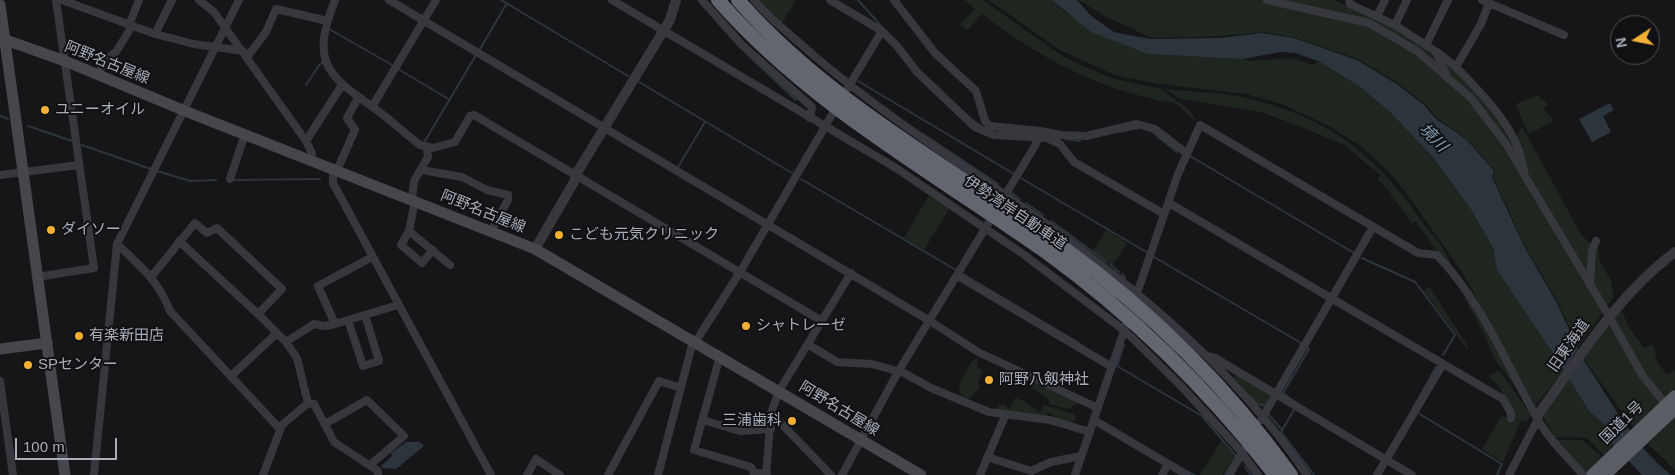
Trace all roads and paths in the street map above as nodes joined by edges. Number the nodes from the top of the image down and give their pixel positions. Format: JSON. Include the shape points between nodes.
{"nodes":[{"id":1,"x":56,"y":0,"type":"edge"},
{"id":2,"x":62,"y":0,"type":"edge"},
{"id":3,"x":138,"y":0,"type":"edge"},
{"id":4,"x":172,"y":0,"type":"edge"},
{"id":5,"x":199,"y":0,"type":"edge"},
{"id":6,"x":239,"y":0,"type":"edge"},
{"id":7,"x":335,"y":0,"type":"edge"},
{"id":8,"x":389,"y":0,"type":"edge"},
{"id":9,"x":436,"y":0,"type":"edge"},
{"id":10,"x":612,"y":0,"type":"edge"},
{"id":11,"x":676,"y":0,"type":"edge"},
{"id":12,"x":702,"y":0,"type":"edge"},
{"id":13,"x":718,"y":0,"type":"edge"},
{"id":14,"x":738,"y":0,"type":"edge"},
{"id":15,"x":754,"y":0,"type":"edge"},
{"id":16,"x":830,"y":0,"type":"edge"},
{"id":17,"x":894,"y":0,"type":"edge"},
{"id":18,"x":1267,"y":0,"type":"edge"},
{"id":19,"x":1348,"y":0,"type":"edge"},
{"id":20,"x":1385,"y":0,"type":"edge"},
{"id":21,"x":1407,"y":0,"type":"edge"},
{"id":22,"x":1448,"y":0,"type":"edge"},
{"id":23,"x":1486,"y":2,"type":"edge"},
{"id":24,"x":0,"y":5,"type":"edge"},
{"id":25,"x":1377,"y":16,"type":"junction"},
{"id":26,"x":424,"y":20,"type":"junction"},
{"id":27,"x":328,"y":21,"type":"junction"},
{"id":28,"x":1395,"y":24,"type":"junction"},
{"id":29,"x":131,"y":26,"type":"junction"},
{"id":30,"x":226,"y":28,"type":"junction"},
{"id":31,"x":663,"y":31,"type":"junction"},
{"id":32,"x":882,"y":31,"type":"junction"},
{"id":33,"x":155,"y":34,"type":"junction"},
{"id":34,"x":1564,"y":35,"type":"dead end"},
{"id":35,"x":2,"y":39,"type":"edge"},
{"id":36,"x":1426,"y":45,"type":"junction"},
{"id":37,"x":216,"y":48,"type":"junction"},
{"id":38,"x":1435,"y":51,"type":"junction"},
{"id":39,"x":245,"y":54,"type":"junction"},
{"id":40,"x":64,"y":61,"type":"junction"},
{"id":41,"x":1456,"y":67,"type":"junction"},
{"id":42,"x":98,"y":75,"type":"junction"},
{"id":43,"x":1447,"y":76,"type":"junction"},
{"id":44,"x":342,"y":85,"type":"junction"},
{"id":45,"x":849,"y":86,"type":"junction"},
{"id":46,"x":358,"y":98,"type":"junction"},
{"id":47,"x":372,"y":107,"type":"junction"},
{"id":48,"x":185,"y":111,"type":"junction"},
{"id":49,"x":810,"y":118,"type":"junction"},
{"id":50,"x":826,"y":126,"type":"junction"},
{"id":51,"x":604,"y":129,"type":"junction"},
{"id":52,"x":245,"y":134,"type":"junction"},
{"id":53,"x":1039,"y":134,"type":"junction"},
{"id":54,"x":306,"y":141,"type":"junction"},
{"id":55,"x":427,"y":148,"type":"junction"},
{"id":56,"x":1186,"y":153,"type":"junction"},
{"id":57,"x":311,"y":160,"type":"junction"},
{"id":58,"x":79,"y":165,"type":"junction"},
{"id":59,"x":335,"y":170,"type":"junction"},
{"id":60,"x":422,"y":170,"type":"junction"},
{"id":61,"x":23,"y":172,"type":"junction"},
{"id":62,"x":0,"y":175,"type":"edge"},
{"id":63,"x":1524,"y":175,"type":"junction"},
{"id":64,"x":576,"y":176,"type":"junction"},
{"id":65,"x":230,"y":179,"type":"dead end"},
{"id":66,"x":1005,"y":195,"type":"junction"},
{"id":67,"x":413,"y":201,"type":"junction"},
{"id":68,"x":1169,"y":203,"type":"junction"},
{"id":69,"x":1164,"y":214,"type":"junction"},
{"id":70,"x":768,"y":225,"type":"junction"},
{"id":71,"x":1373,"y":227,"type":"junction"},
{"id":72,"x":985,"y":229,"type":"junction"},
{"id":73,"x":409,"y":231,"type":"junction"},
{"id":74,"x":490,"y":232,"type":"junction"},
{"id":75,"x":179,"y":241,"type":"junction"},
{"id":76,"x":1596,"y":241,"type":"dead end"},
{"id":77,"x":118,"y":244,"type":"junction"},
{"id":78,"x":535,"y":249,"type":"junction"},
{"id":79,"x":432,"y":250,"type":"junction"},
{"id":80,"x":1675,"y":252,"type":"edge"},
{"id":81,"x":372,"y":257,"type":"junction"},
{"id":82,"x":450,"y":265,"type":"dead end"},
{"id":83,"x":740,"y":272,"type":"junction"},
{"id":84,"x":851,"y":273,"type":"junction"},
{"id":85,"x":958,"y":276,"type":"junction"},
{"id":86,"x":38,"y":277,"type":"junction"},
{"id":87,"x":151,"y":277,"type":"junction"},
{"id":88,"x":1590,"y":285,"type":"junction"},
{"id":89,"x":1137,"y":292,"type":"junction"},
{"id":90,"x":1332,"y":298,"type":"junction"},
{"id":91,"x":398,"y":304,"type":"junction"},
{"id":92,"x":258,"y":314,"type":"junction"},
{"id":93,"x":365,"y":315,"type":"junction"},
{"id":94,"x":1608,"y":317,"type":"junction"},
{"id":95,"x":348,"y":320,"type":"junction"},
{"id":96,"x":822,"y":321,"type":"junction"},
{"id":97,"x":930,"y":321,"type":"junction"},
{"id":98,"x":335,"y":324,"type":"junction"},
{"id":99,"x":1124,"y":332,"type":"junction"},
{"id":100,"x":277,"y":333,"type":"junction"},
{"id":101,"x":286,"y":342,"type":"junction"},
{"id":102,"x":696,"y":342,"type":"junction"},
{"id":103,"x":47,"y":343,"type":"junction"},
{"id":104,"x":809,"y":345,"type":"junction"},
{"id":105,"x":0,"y":349,"type":"edge"},
{"id":106,"x":720,"y":356,"type":"junction"},
{"id":107,"x":1207,"y":356,"type":"junction"},
{"id":108,"x":1443,"y":364,"type":"junction"},
{"id":109,"x":1112,"y":368,"type":"junction"},
{"id":110,"x":898,"y":372,"type":"junction"},
{"id":111,"x":231,"y":376,"type":"junction"},
{"id":112,"x":0,"y":381,"type":"edge"},
{"id":113,"x":681,"y":388,"type":"junction"},
{"id":114,"x":779,"y":391,"type":"junction"},
{"id":115,"x":1276,"y":394,"type":"junction"},
{"id":116,"x":308,"y":403,"type":"junction"},
{"id":117,"x":1098,"y":408,"type":"junction"},
{"id":118,"x":1669,"y":408,"type":"edge"},
{"id":119,"x":771,"y":413,"type":"junction"},
{"id":120,"x":1004,"y":416,"type":"junction"},
{"id":121,"x":1539,"y":416,"type":"junction"},
{"id":122,"x":1262,"y":417,"type":"junction"},
{"id":123,"x":1511,"y":418,"type":"dead end"},
{"id":124,"x":703,"y":420,"type":"junction"},
{"id":125,"x":1094,"y":420,"type":"junction"},
{"id":126,"x":325,"y":424,"type":"junction"},
{"id":127,"x":280,"y":429,"type":"junction"},
{"id":128,"x":771,"y":429,"type":"junction"},
{"id":129,"x":1090,"y":432,"type":"junction"},
{"id":130,"x":860,"y":439,"type":"junction"},
{"id":131,"x":1242,"y":454,"type":"junction"},
{"id":132,"x":1081,"y":456,"type":"junction"},
{"id":133,"x":987,"y":457,"type":"junction"},
{"id":134,"x":1386,"y":460,"type":"junction"},
{"id":135,"x":1168,"y":464,"type":"junction"},
{"id":136,"x":370,"y":465,"type":"junction"},
{"id":137,"x":767,"y":474,"type":"edge"},
{"id":138,"x":1594,"y":474,"type":"edge"},
{"id":139,"x":13,"y":475,"type":"edge"},
{"id":140,"x":65,"y":475,"type":"edge"},
{"id":141,"x":94,"y":475,"type":"edge"},
{"id":142,"x":263,"y":475,"type":"edge"},
{"id":143,"x":378,"y":475,"type":"edge"},
{"id":144,"x":491,"y":475,"type":"edge"},
{"id":145,"x":526,"y":475,"type":"edge"},
{"id":146,"x":560,"y":475,"type":"edge"},
{"id":147,"x":608,"y":475,"type":"edge"},
{"id":148,"x":658,"y":475,"type":"edge"},
{"id":149,"x":831,"y":475,"type":"edge"},
{"id":150,"x":842,"y":475,"type":"edge"},
{"id":151,"x":921,"y":475,"type":"edge"},
{"id":152,"x":980,"y":475,"type":"edge"},
{"id":153,"x":1075,"y":475,"type":"edge"},
{"id":154,"x":1162,"y":475,"type":"edge"},
{"id":155,"x":1187,"y":475,"type":"edge"},
{"id":156,"x":1229,"y":475,"type":"edge"},
{"id":157,"x":1258,"y":475,"type":"edge"},
{"id":158,"x":1274,"y":475,"type":"edge"},
{"id":159,"x":1291,"y":475,"type":"edge"},
{"id":160,"x":1307,"y":475,"type":"edge"},
{"id":161,"x":1377,"y":475,"type":"edge"},
{"id":162,"x":1412,"y":475,"type":"edge"},
{"id":163,"x":1509,"y":475,"type":"edge"}],
"edges":[{"from":1,"to":40,"type":"street"},
{"from":2,"to":29,"type":"street"},
{"from":3,"to":29,"type":"street"},
{"from":4,"to":33,"type":"street"},
{"from":5,"to":30,"type":"street"},
{"from":6,"to":30,"type":"street"},
{"from":7,"to":27,"type":"street"},
{"from":8,"to":26,"type":"street"},
{"from":9,"to":26,"type":"street"},
{"from":10,"to":31,"type":"street"},
{"from":11,"to":31,"type":"street"},
{"from":12,"to":49,"type":"street","via":[[742,45],[812,107]]},
{"from":13,"to":158,"type":"highway","name":"伊勢湾岸自動車道","bridge":true,"via":[[755,40],[815,93],[1046,253],[1125,314],[1213,400]]},
{"from":14,"to":159,"type":"highway","name":"伊勢湾岸自動車道","bridge":true,"via":[[788,50],[838,92],[1064,249],[1132,302],[1219,385]]},
{"from":15,"to":45,"type":"street","via":[[768,17]]},
{"from":16,"to":32,"type":"street"},
{"from":17,"to":53,"type":"street","via":[[935,53],[976,91],[985,121],[990,126]]},
{"from":18,"to":43,"type":"street","via":[[1369,24],[1417,51]]},
{"from":19,"to":25,"type":"street","via":[[1350,4]]},
{"from":20,"to":25,"type":"street"},
{"from":21,"to":28,"type":"street"},
{"from":22,"to":36,"type":"street"},
{"from":23,"to":34,"type":"street"},
{"from":23,"to":41,"type":"street","via":[[1481,24]]},
{"from":24,"to":35,"type":"main road"},
{"from":25,"to":28,"type":"street"},
{"from":26,"to":47,"type":"street"},
{"from":26,"to":51,"type":"street"},
{"from":27,"to":39,"type":"street","via":[[276,9],[266,32]]},
{"from":27,"to":44,"type":"street","via":[[323,40],[324,56],[331,74]]},
{"from":28,"to":36,"type":"street"},
{"from":29,"to":33,"type":"street"},
{"from":29,"to":42,"type":"street","via":[[116,52],[105,60]]},
{"from":30,"to":37,"type":"street"},
{"from":30,"to":39,"type":"street"},
{"from":31,"to":49,"type":"street"},
{"from":31,"to":51,"type":"street"},
{"from":32,"to":45,"type":"street"},
{"from":32,"to":53,"type":"street","via":[[917,72],[975,127],[994,135]]},
{"from":33,"to":37,"type":"street"},
{"from":35,"to":40,"type":"main road","name":"阿野名古屋線"},
{"from":35,"to":61,"type":"main road"},
{"from":36,"to":38,"type":"street"},
{"from":37,"to":39,"type":"street"},
{"from":37,"to":48,"type":"street"},
{"from":38,"to":41,"type":"street"},
{"from":38,"to":43,"type":"street"},
{"from":39,"to":54,"type":"street"},
{"from":40,"to":42,"type":"main road","name":"阿野名古屋線"},
{"from":40,"to":58,"type":"street"},
{"from":41,"to":63,"type":"street","via":[[1497,112],[1522,157]]},
{"from":42,"to":48,"type":"main road","name":"阿野名古屋線"},
{"from":43,"to":63,"type":"street","via":[[1494,126]]},
{"from":44,"to":46,"type":"street"},
{"from":44,"to":54,"type":"street"},
{"from":45,"to":50,"type":"street"},
{"from":45,"to":66,"type":"street"},
{"from":46,"to":47,"type":"street"},
{"from":46,"to":59,"type":"street","via":[[347,118],[355,130]]},
{"from":47,"to":55,"type":"street"},
{"from":48,"to":52,"type":"main road","name":"阿野名古屋線"},
{"from":48,"to":77,"type":"street"},
{"from":49,"to":50,"type":"street"},
{"from":50,"to":70,"type":"street"},
{"from":50,"to":72,"type":"street","via":[[896,168]]},
{"from":51,"to":64,"type":"street"},
{"from":51,"to":70,"type":"street"},
{"from":52,"to":57,"type":"main road","name":"阿野名古屋線"},
{"from":52,"to":65,"type":"street"},
{"from":53,"to":56,"type":"street","via":[[1073,137],[1137,124],[1147,125]]},
{"from":53,"to":66,"type":"street"},
{"from":53,"to":69,"type":"street","via":[[1060,144],[1074,162]]},
{"from":54,"to":57,"type":"street","via":[[312,153]]},
{"from":55,"to":60,"type":"street","via":[[428,157]]},
{"from":55,"to":64,"type":"street","via":[[455,142],[470,116],[474,115]]},
{"from":56,"to":68,"type":"street"},
{"from":56,"to":71,"type":"street","via":[[1200,125]]},
{"from":57,"to":59,"type":"main road","name":"阿野名古屋線"},
{"from":58,"to":61,"type":"street"},
{"from":58,"to":86,"type":"street","via":[[94,268]]},
{"from":59,"to":67,"type":"main road","name":"阿野名古屋線"},
{"from":59,"to":81,"type":"street","via":[[333,183]]},
{"from":60,"to":67,"type":"street","via":[[414,181]]},
{"from":60,"to":74,"type":"street","via":[[462,177],[487,190],[508,195]]},
{"from":61,"to":62,"type":"street"},
{"from":61,"to":86,"type":"main road"},
{"from":63,"to":88,"type":"street"},
{"from":64,"to":78,"type":"street"},
{"from":64,"to":83,"type":"street"},
{"from":66,"to":72,"type":"street"},
{"from":66,"to":89,"type":"street"},
{"from":67,"to":73,"type":"street"},
{"from":67,"to":74,"type":"main road","name":"阿野名古屋線"},
{"from":68,"to":69,"type":"street"},
{"from":68,"to":90,"type":"street"},
{"from":69,"to":89,"type":"street"},
{"from":70,"to":83,"type":"street"},
{"from":70,"to":84,"type":"street"},
{"from":71,"to":90,"type":"street"},
{"from":71,"to":121,"type":"street","via":[[1418,253],[1438,255],[1458,277]]},
{"from":72,"to":85,"type":"street"},
{"from":72,"to":99,"type":"street"},
{"from":73,"to":79,"type":"street"},
{"from":73,"to":79,"type":"street","via":[[401,245],[422,263]]},
{"from":74,"to":78,"type":"main road","name":"阿野名古屋線"},
{"from":75,"to":87,"type":"street"},
{"from":75,"to":92,"type":"street"},
{"from":75,"to":92,"type":"street","via":[[195,223],[206,233],[217,228],[282,289]]},
{"from":76,"to":88,"type":"street","via":[[1592,251]]},
{"from":77,"to":87,"type":"street"},
{"from":77,"to":141,"type":"street"},
{"from":78,"to":102,"type":"main road","name":"阿野名古屋線"},
{"from":79,"to":82,"type":"street"},
{"from":80,"to":94,"type":"street","name":"旧東海道","via":[[1648,274]]},
{"from":81,"to":91,"type":"street"},
{"from":81,"to":98,"type":"street","via":[[318,286]]},
{"from":83,"to":96,"type":"street"},
{"from":83,"to":102,"type":"street"},
{"from":84,"to":96,"type":"street"},
{"from":84,"to":97,"type":"street"},
{"from":85,"to":97,"type":"street"},
{"from":85,"to":109,"type":"street"},
{"from":86,"to":103,"type":"main road"},
{"from":87,"to":111,"type":"street","via":[[163,292],[170,311]]},
{"from":88,"to":94,"type":"street"},
{"from":89,"to":99,"type":"street"},
{"from":89,"to":107,"type":"street"},
{"from":90,"to":108,"type":"street"},
{"from":90,"to":115,"type":"street"},
{"from":91,"to":93,"type":"street"},
{"from":91,"to":144,"type":"street"},
{"from":92,"to":100,"type":"street"},
{"from":93,"to":95,"type":"street"},
{"from":93,"to":95,"type":"street","via":[[379,361],[363,366]]},
{"from":94,"to":118,"type":"street","via":[[1642,375]]},
{"from":94,"to":121,"type":"street","name":"旧東海道"},
{"from":95,"to":98,"type":"street"},
{"from":96,"to":104,"type":"street"},
{"from":97,"to":110,"type":"street"},
{"from":97,"to":117,"type":"street","via":[[978,352]]},
{"from":98,"to":101,"type":"street","via":[[314,324]]},
{"from":99,"to":109,"type":"street"},
{"from":99,"to":131,"type":"street","via":[[1181,386]]},
{"from":100,"to":101,"type":"street"},
{"from":100,"to":111,"type":"street"},
{"from":101,"to":116,"type":"street","via":[[296,358]]},
{"from":102,"to":106,"type":"main road","name":"阿野名古屋線"},
{"from":102,"to":113,"type":"street","via":[[691,349]]},
{"from":103,"to":105,"type":"main road"},
{"from":103,"to":140,"type":"main road"},
{"from":104,"to":110,"type":"street","via":[[836,362],[872,364]]},
{"from":104,"to":114,"type":"street"},
{"from":106,"to":114,"type":"main road","name":"阿野名古屋線"},
{"from":106,"to":124,"type":"street"},
{"from":107,"to":115,"type":"street"},
{"from":107,"to":122,"type":"street"},
{"from":108,"to":123,"type":"street","via":[[1503,399]]},
{"from":108,"to":134,"type":"street"},
{"from":109,"to":117,"type":"street"},
{"from":110,"to":120,"type":"street"},
{"from":110,"to":130,"type":"street"},
{"from":111,"to":127,"type":"street"},
{"from":112,"to":139,"type":"street"},
{"from":113,"to":147,"type":"street","via":[[658,381]]},
{"from":113,"to":148,"type":"street"},
{"from":114,"to":119,"type":"street"},
{"from":114,"to":130,"type":"main road","name":"阿野名古屋線"},
{"from":115,"to":122,"type":"street"},
{"from":115,"to":134,"type":"street"},
{"from":116,"to":126,"type":"street","via":[[314,404]]},
{"from":116,"to":127,"type":"street"},
{"from":117,"to":125,"type":"street"},
{"from":118,"to":138,"type":"highway","name":"国道1号"},
{"from":119,"to":128,"type":"street"},
{"from":119,"to":149,"type":"street"},
{"from":120,"to":129,"type":"street","via":[[1050,420]]},
{"from":120,"to":133,"type":"street"},
{"from":121,"to":138,"type":"street"},
{"from":121,"to":163,"type":"street","name":"旧東海道"},
{"from":122,"to":131,"type":"street"},
{"from":122,"to":160,"type":"street"},
{"from":124,"to":128,"type":"street","via":[[740,431]]},
{"from":124,"to":137,"type":"street","via":[[694,450],[751,467],[754,473]]},
{"from":125,"to":129,"type":"street"},
{"from":125,"to":135,"type":"street"},
{"from":126,"to":136,"type":"street","via":[[334,442]]},
{"from":126,"to":136,"type":"street","via":[[367,400],[404,436]]},
{"from":127,"to":142,"type":"street"},
{"from":128,"to":137,"type":"street"},
{"from":129,"to":132,"type":"street"},
{"from":130,"to":150,"type":"street"},
{"from":130,"to":151,"type":"main road","name":"阿野名古屋線"},
{"from":131,"to":156,"type":"street"},
{"from":131,"to":157,"type":"street"},
{"from":132,"to":133,"type":"street","via":[[1052,462],[1031,471]]},
{"from":132,"to":153,"type":"street"},
{"from":133,"to":152,"type":"street"},
{"from":134,"to":161,"type":"street"},
{"from":134,"to":162,"type":"street"},
{"from":135,"to":154,"type":"street"},
{"from":135,"to":155,"type":"street"},
{"from":136,"to":143,"type":"street"},
{"from":145,"to":146,"type":"street","via":[[536,459]]}]}
